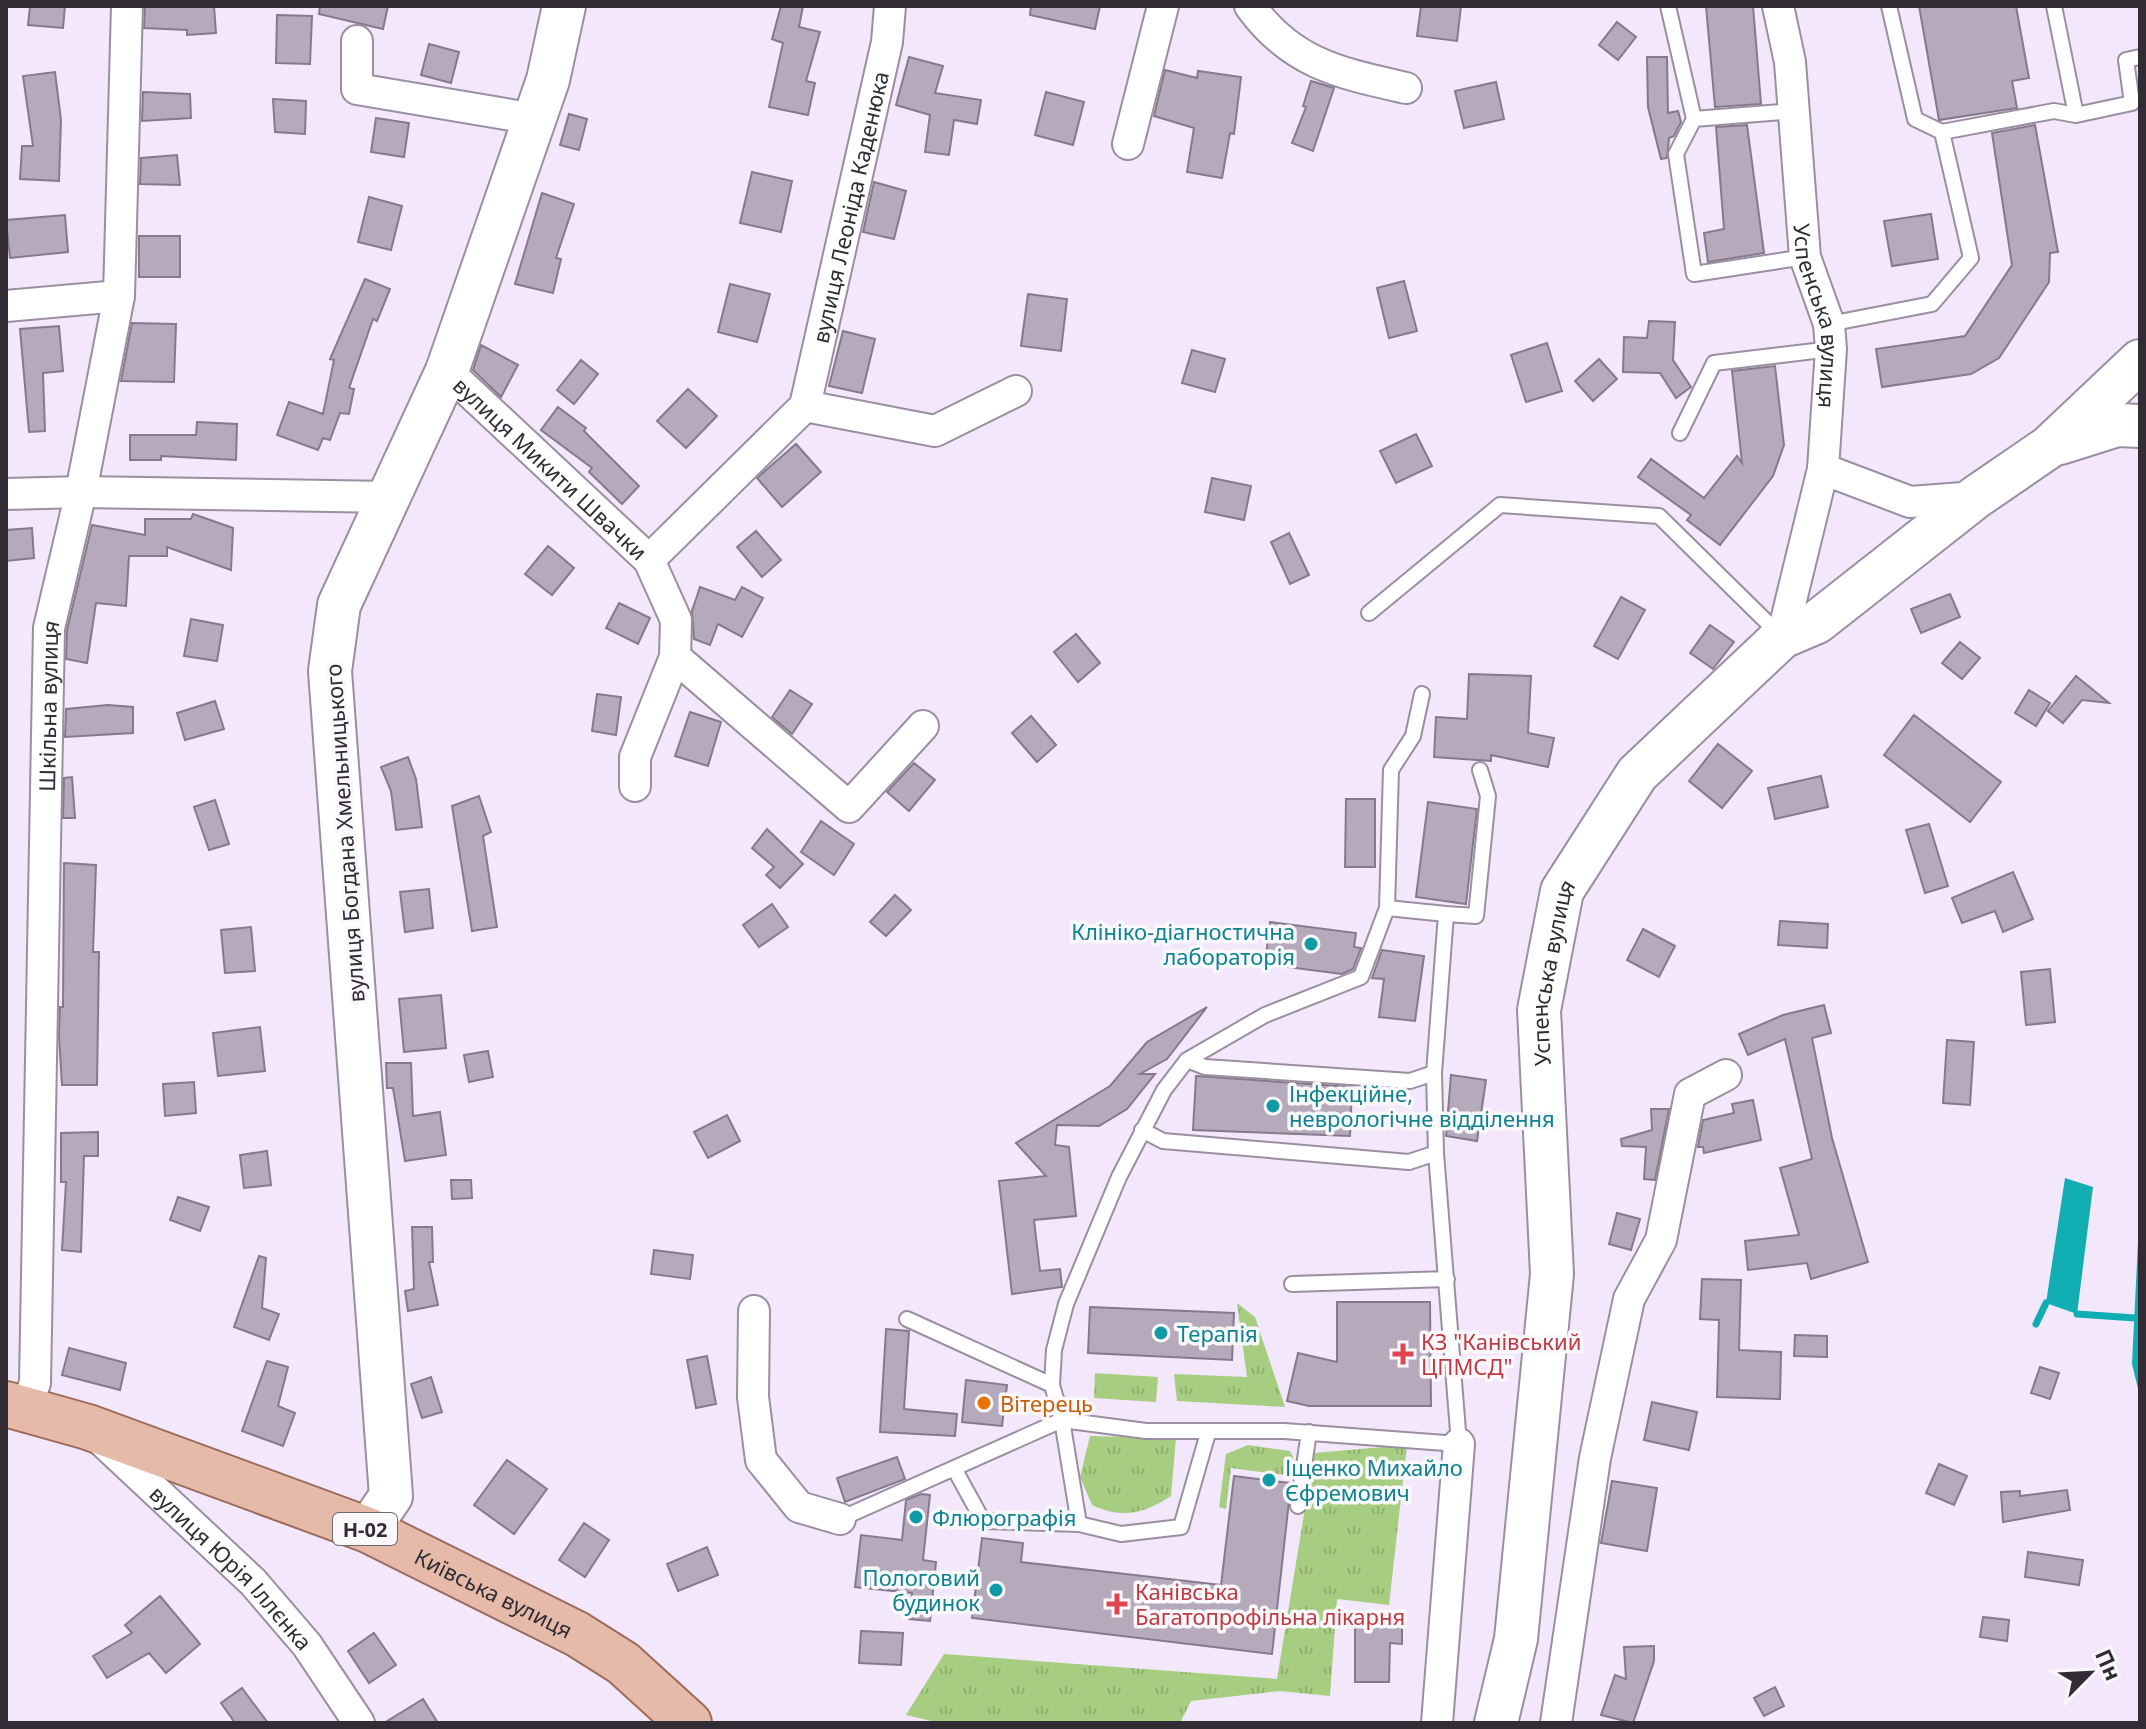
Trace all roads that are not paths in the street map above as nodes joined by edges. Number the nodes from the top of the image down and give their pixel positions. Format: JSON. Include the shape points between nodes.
{"nodes":[{"id":1,"x":127,"y":6,"type":"edge"},
{"id":2,"x":564,"y":6,"type":"edge"},
{"id":3,"x":890,"y":6,"type":"edge"},
{"id":4,"x":1163,"y":6,"type":"edge"},
{"id":5,"x":1250,"y":6,"type":"edge"},
{"id":6,"x":1668,"y":6,"type":"edge"},
{"id":7,"x":1778,"y":6,"type":"edge"},
{"id":8,"x":1889,"y":6,"type":"edge"},
{"id":9,"x":2054,"y":6,"type":"edge"},
{"id":10,"x":357,"y":41,"type":"dead end"},
{"id":11,"x":2140,"y":57,"type":"edge"},
{"id":12,"x":1406,"y":88,"type":"dead end"},
{"id":13,"x":1794,"y":111,"type":"junction"},
{"id":14,"x":2076,"y":115,"type":"junction"},
{"id":15,"x":535,"y":119,"type":"junction"},
{"id":16,"x":1694,"y":119,"type":"junction"},
{"id":17,"x":1942,"y":132,"type":"junction"},
{"id":18,"x":1128,"y":144,"type":"dead end"},
{"id":19,"x":1805,"y":257,"type":"junction"},
{"id":20,"x":119,"y":296,"type":"junction"},
{"id":21,"x":6,"y":306,"type":"edge"},
{"id":22,"x":1830,"y":336,"type":"junction"},
{"id":23,"x":2140,"y":361,"type":"edge"},
{"id":24,"x":447,"y":371,"type":"junction"},
{"id":25,"x":1016,"y":391,"type":"dead end"},
{"id":26,"x":805,"y":406,"type":"junction"},
{"id":27,"x":2140,"y":426,"type":"edge"},
{"id":28,"x":1680,"y":433,"type":"dead end"},
{"id":29,"x":2049,"y":447,"type":"junction"},
{"id":30,"x":1823,"y":469,"type":"junction"},
{"id":31,"x":81,"y":492,"type":"junction"},
{"id":32,"x":6,"y":494,"type":"edge"},
{"id":33,"x":391,"y":497,"type":"junction"},
{"id":34,"x":1976,"y":497,"type":"junction"},
{"id":35,"x":649,"y":560,"type":"junction"},
{"id":36,"x":1369,"y":613,"type":"dead end"},
{"id":37,"x":1782,"y":637,"type":"junction"},
{"id":38,"x":675,"y":657,"type":"junction"},
{"id":39,"x":1422,"y":694,"type":"dead end"},
{"id":40,"x":923,"y":726,"type":"dead end"},
{"id":41,"x":1480,"y":770,"type":"dead end"},
{"id":42,"x":635,"y":786,"type":"dead end"},
{"id":43,"x":1387,"y":908,"type":"junction"},
{"id":44,"x":1446,"y":914,"type":"junction"},
{"id":45,"x":1187,"y":1060,"type":"junction"},
{"id":46,"x":1434,"y":1073,"type":"junction"},
{"id":47,"x":1726,"y":1075,"type":"dead end"},
{"id":48,"x":1142,"y":1130,"type":"junction"},
{"id":49,"x":1436,"y":1153,"type":"junction"},
{"id":50,"x":1447,"y":1279,"type":"junction"},
{"id":51,"x":1292,"y":1284,"type":"dead end"},
{"id":52,"x":754,"y":1311,"type":"dead end"},
{"id":53,"x":907,"y":1319,"type":"dead end"},
{"id":54,"x":1052,"y":1385,"type":"junction"},
{"id":55,"x":16,"y":1407,"type":"edge"},
{"id":56,"x":1062,"y":1420,"type":"junction"},
{"id":57,"x":88,"y":1427,"type":"junction"},
{"id":58,"x":1309,"y":1432,"type":"junction"},
{"id":59,"x":1208,"y":1433,"type":"junction"},
{"id":60,"x":1459,"y":1444,"type":"junction"},
{"id":61,"x":955,"y":1470,"type":"junction"},
{"id":62,"x":1298,"y":1506,"type":"dead end"},
{"id":63,"x":840,"y":1519,"type":"joint"},
{"id":64,"x":1079,"y":1524,"type":"junction"},
{"id":65,"x":368,"y":1530,"type":"junction"},
{"id":66,"x":359,"y":1723,"type":"edge"},
{"id":67,"x":689,"y":1723,"type":"edge"},
{"id":68,"x":1437,"y":1723,"type":"edge"},
{"id":69,"x":1496,"y":1723,"type":"edge"},
{"id":70,"x":1556,"y":1723,"type":"edge"}],
"edges":[{"from":1,"to":20,"type":"street","name":"Шкільна вулиця"},
{"from":2,"to":15,"type":"street","name":"вулиця Богдана Хмельницького"},
{"from":3,"to":26,"type":"street","name":"вулиця Леоніда Каденюка","via":[[887,42]]},
{"from":4,"to":18,"type":"street"},
{"from":5,"to":12,"type":"street","via":[[1269,33],[1332,72]]},
{"from":6,"to":16,"type":"lane"},
{"from":7,"to":13,"type":"street","name":"Успенська вулиця"},
{"from":8,"to":17,"type":"lane","via":[[1915,119]]},
{"from":9,"to":14,"type":"lane"},
{"from":10,"to":15,"type":"street","via":[[357,89]]},
{"from":11,"to":14,"type":"lane","via":[[2126,60],[2132,103]]},
{"from":13,"to":16,"type":"lane"},
{"from":13,"to":19,"type":"street","name":"Успенська вулиця"},
{"from":14,"to":17,"type":"lane","via":[[2054,111]]},
{"from":15,"to":24,"type":"street","name":"вулиця Богдана Хмельницького"},
{"from":16,"to":19,"type":"lane","via":[[1676,154],[1694,274]]},
{"from":17,"to":22,"type":"lane","via":[[1971,258],[1932,304]]},
{"from":19,"to":22,"type":"street","name":"Успенська вулиця"},
{"from":20,"to":21,"type":"street"},
{"from":20,"to":31,"type":"street","name":"Шкільна вулиця"},
{"from":22,"to":28,"type":"lane","via":[[1714,363]]},
{"from":22,"to":30,"type":"street","name":"Успенська вулиця"},
{"from":23,"to":29,"type":"street","name":"Успенська вулиця"},
{"from":24,"to":33,"type":"street","name":"вулиця Богдана Хмельницького"},
{"from":24,"to":35,"type":"street","name":"вулиця Микити Швачки"},
{"from":25,"to":26,"type":"street","via":[[935,431]]},
{"from":26,"to":35,"type":"street"},
{"from":27,"to":29,"type":"street","via":[[2117,425]]},
{"from":29,"to":34,"type":"street","name":"Успенська вулиця"},
{"from":30,"to":34,"type":"street","via":[[1910,502]]},
{"from":30,"to":37,"type":"street","name":"Успенська вулиця"},
{"from":31,"to":32,"type":"street"},
{"from":31,"to":33,"type":"street"},
{"from":31,"to":55,"type":"street","name":"Шкільна вулиця","via":[[49,628],[35,1383]]},
{"from":33,"to":65,"type":"street","name":"вулиця Богдана Хмельницького","via":[[339,605],[330,671],[391,1496]]},
{"from":34,"to":37,"type":"street","name":"Успенська вулиця","via":[[1817,622]]},
{"from":35,"to":38,"type":"street","name":"вулиця Микити Швачки","via":[[676,620]]},
{"from":36,"to":37,"type":"lane","via":[[1500,505],[1659,516]]},
{"from":37,"to":69,"type":"street","name":"Успенська вулиця","via":[[1637,774],[1562,891],[1539,1010],[1552,1274],[1516,1639]]},
{"from":38,"to":40,"type":"street","via":[[849,807]]},
{"from":38,"to":42,"type":"street","name":"вулиця Микити Швачки","via":[[635,757]]},
{"from":39,"to":43,"type":"lane","via":[[1413,736],[1391,770]]},
{"from":41,"to":44,"type":"lane","via":[[1488,796],[1476,916]]},
{"from":43,"to":44,"type":"lane"},
{"from":43,"to":45,"type":"lane","via":[[1361,977],[1265,1015]]},
{"from":44,"to":46,"type":"lane"},
{"from":45,"to":46,"type":"lane","via":[[1205,1067],[1410,1081]]},
{"from":45,"to":48,"type":"lane"},
{"from":46,"to":49,"type":"lane"},
{"from":47,"to":70,"type":"street","via":[[1690,1094],[1661,1240],[1629,1299],[1595,1458]]},
{"from":48,"to":49,"type":"lane","via":[[1163,1141],[1409,1162]]},
{"from":48,"to":54,"type":"lane","via":[[1066,1304]]},
{"from":49,"to":50,"type":"lane"},
{"from":50,"to":51,"type":"lane"},
{"from":50,"to":60,"type":"lane"},
{"from":52,"to":63,"type":"street","via":[[753,1397],[761,1460],[799,1507]]},
{"from":53,"to":54,"type":"lane"},
{"from":54,"to":56,"type":"lane"},
{"from":55,"to":57,"type":"main road","name":"Київська вулиця","number":"Н-02"},
{"from":56,"to":59,"type":"lane"},
{"from":56,"to":61,"type":"lane"},
{"from":56,"to":64,"type":"lane"},
{"from":57,"to":65,"type":"main road","name":"Київська вулиця","number":"Н-02"},
{"from":57,"to":66,"type":"street","name":"вулиця Юрія Іллєнка","via":[[253,1582],[307,1645]]},
{"from":58,"to":59,"type":"lane"},
{"from":58,"to":60,"type":"lane"},
{"from":58,"to":62,"type":"lane"},
{"from":59,"to":64,"type":"lane","via":[[1181,1527],[1121,1534]]},
{"from":60,"to":68,"type":"street"},
{"from":61,"to":63,"type":"lane"},
{"from":61,"to":64,"type":"lane","via":[[983,1521]]},
{"from":65,"to":67,"type":"main road","name":"Київська вулиця","number":"Н-02","via":[[577,1634],[623,1663]]}]}
